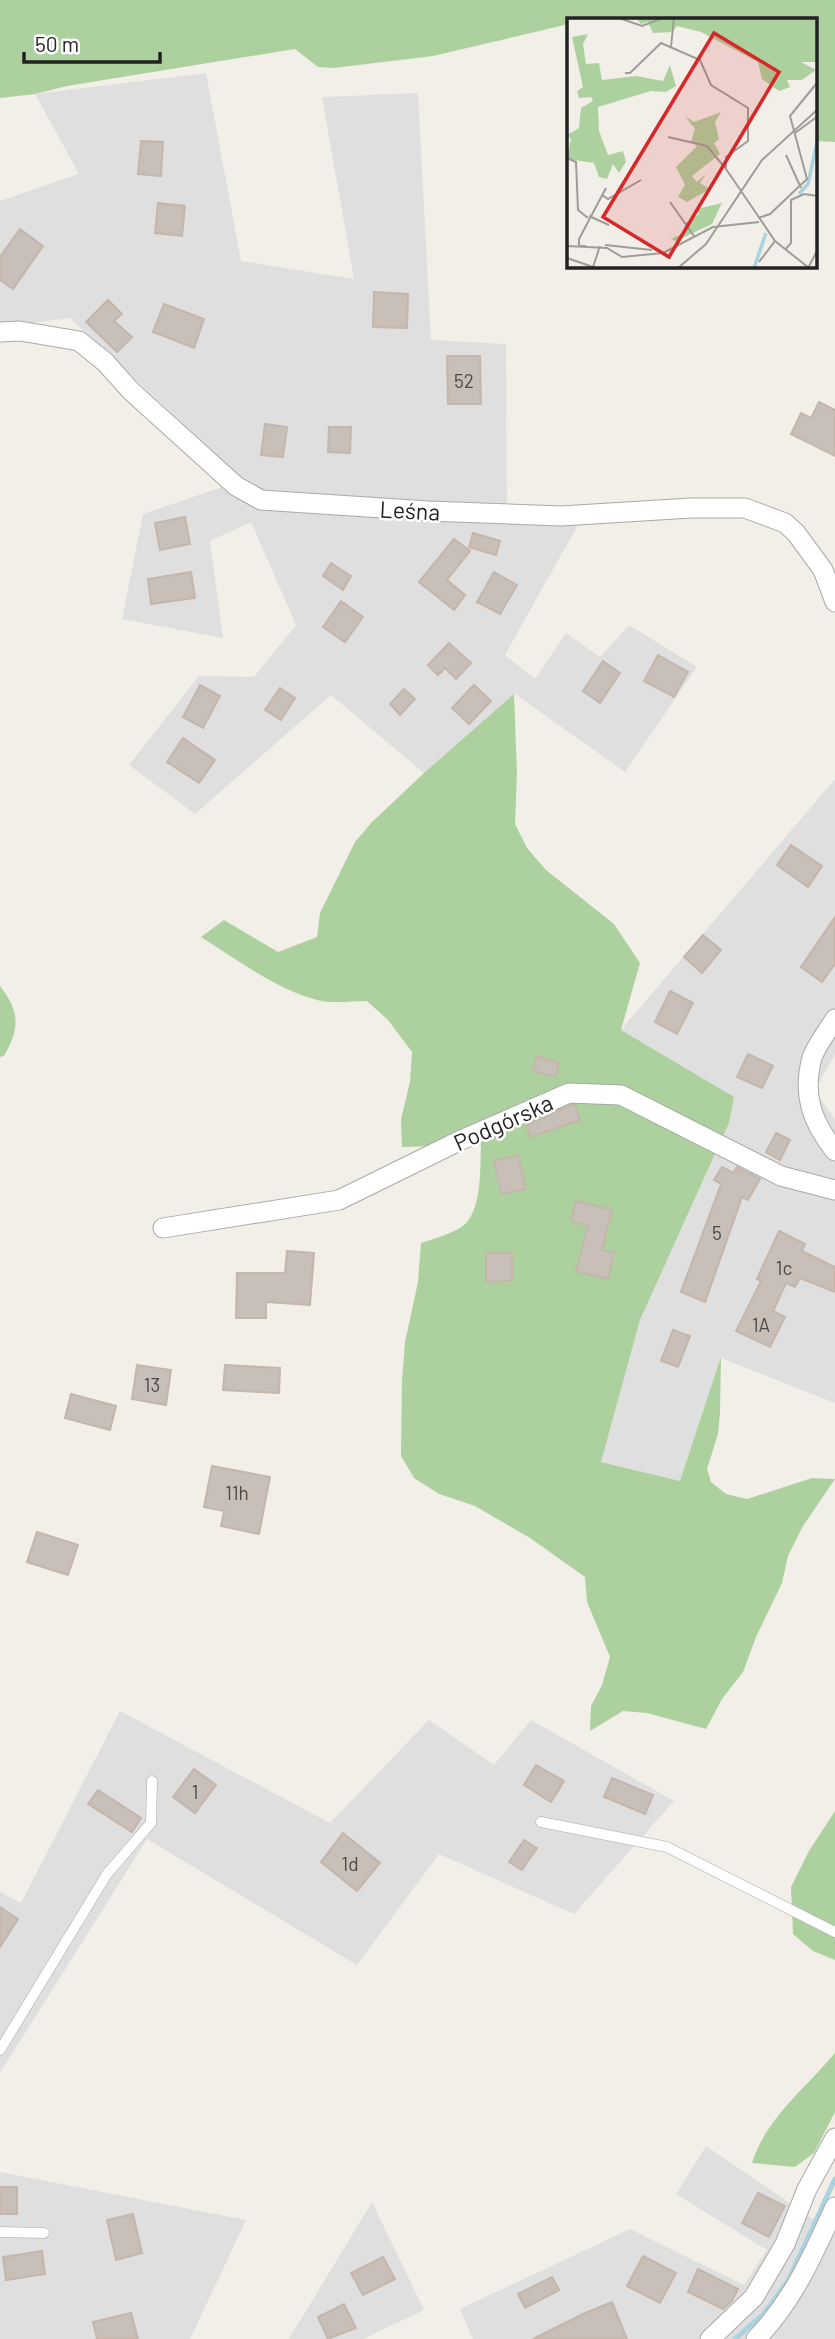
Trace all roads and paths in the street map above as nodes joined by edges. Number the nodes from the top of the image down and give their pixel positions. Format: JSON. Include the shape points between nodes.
{"nodes":[{"id":1,"x":0,"y":332,"type":"edge"},
{"id":2,"x":835,"y":601,"type":"edge"},
{"id":3,"x":835,"y":1019,"type":"edge"},
{"id":4,"x":835,"y":1151,"type":"edge"},
{"id":5,"x":835,"y":1190,"type":"edge"},
{"id":6,"x":163,"y":1228,"type":"dead end"},
{"id":7,"x":152,"y":1781,"type":"dead end"},
{"id":8,"x":541,"y":1822,"type":"dead end"},
{"id":9,"x":835,"y":1932,"type":"edge"},
{"id":10,"x":0,"y":2050,"type":"edge"},
{"id":11,"x":835,"y":2138,"type":"edge"},
{"id":12,"x":835,"y":2207,"type":"edge"},
{"id":13,"x":0,"y":2232,"type":"edge"},
{"id":14,"x":44,"y":2233,"type":"dead end"},
{"id":15,"x":710,"y":2339,"type":"edge"},
{"id":16,"x":756,"y":2339,"type":"edge"}],
"edges":[{"from":1,"to":2,"type":"street","name":"Leśna","via":[[79,341],[236,485],[261,500],[561,516],[745,508],[785,523],[796,533],[823,570]]},
{"from":3,"to":4,"type":"street","via":[[813,1056],[808,1091],[813,1118]]},
{"from":5,"to":6,"type":"street","name":"Podgórska","via":[[780,1176],[621,1095],[569,1093],[339,1200]]},
{"from":7,"to":10,"type":"lane","via":[[150,1823],[107,1874]]},
{"from":8,"to":9,"type":"lane","via":[[667,1847]]},
{"from":11,"to":15,"type":"street","via":[[807,2189],[785,2244],[754,2297]]},
{"from":12,"to":16,"type":"street","via":[[801,2280]]},
{"from":13,"to":14,"type":"lane"}]}
